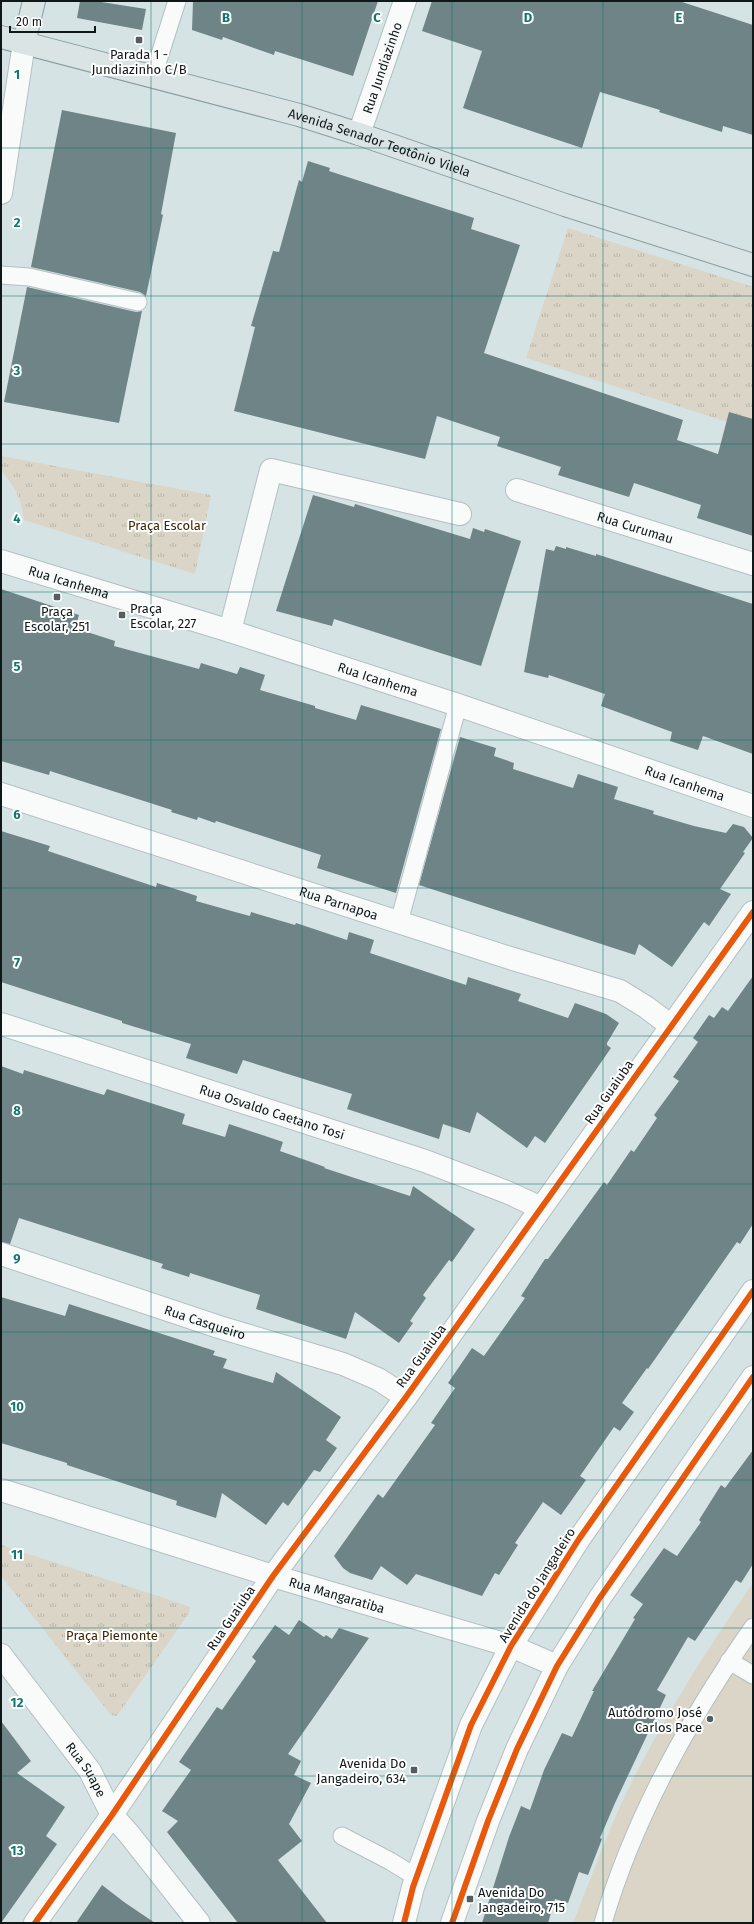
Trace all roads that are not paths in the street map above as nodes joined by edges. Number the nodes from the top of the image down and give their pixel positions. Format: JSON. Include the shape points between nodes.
{"nodes":[{"id":1,"x":34,"y":1,"type":"edge"},
{"id":2,"x":177,"y":1,"type":"edge"},
{"id":3,"x":405,"y":1,"type":"edge"},
{"id":4,"x":1,"y":37,"type":"edge"},
{"id":5,"x":24,"y":43,"type":"junction"},
{"id":6,"x":153,"y":76,"type":"junction"},
{"id":7,"x":359,"y":134,"type":"junction"},
{"id":8,"x":1,"y":193,"type":"edge"},
{"id":9,"x":753,"y":265,"type":"edge"},
{"id":10,"x":1,"y":275,"type":"edge"},
{"id":11,"x":138,"y":302,"type":"dead end"},
{"id":12,"x":517,"y":490,"type":"dead end"},
{"id":13,"x":460,"y":514,"type":"dead end"},
{"id":14,"x":1,"y":561,"type":"edge"},
{"id":15,"x":753,"y":564,"type":"edge"},
{"id":16,"x":230,"y":631,"type":"junction"},
{"id":17,"x":458,"y":705,"type":"junction"},
{"id":18,"x":1,"y":794,"type":"edge"},
{"id":19,"x":753,"y":806,"type":"edge"},
{"id":20,"x":753,"y":912,"type":"edge"},
{"id":21,"x":399,"y":922,"type":"junction"},
{"id":22,"x":1,"y":1024,"type":"edge"},
{"id":23,"x":670,"y":1025,"type":"junction"},
{"id":24,"x":541,"y":1208,"type":"junction"},
{"id":25,"x":1,"y":1254,"type":"edge"},
{"id":26,"x":753,"y":1291,"type":"edge"},
{"id":27,"x":753,"y":1377,"type":"edge"},
{"id":28,"x":406,"y":1397,"type":"junction"},
{"id":29,"x":1,"y":1490,"type":"edge"},
{"id":30,"x":273,"y":1576,"type":"junction"},
{"id":31,"x":753,"y":1627,"type":"edge"},
{"id":32,"x":511,"y":1646,"type":"junction"},
{"id":33,"x":1,"y":1655,"type":"edge"},
{"id":34,"x":729,"y":1661,"type":"junction"},
{"id":35,"x":557,"y":1666,"type":"junction"},
{"id":36,"x":753,"y":1675,"type":"edge"},
{"id":37,"x":112,"y":1815,"type":"junction"},
{"id":38,"x":342,"y":1836,"type":"dead end"},
{"id":39,"x":416,"y":1877,"type":"junction"},
{"id":40,"x":34,"y":1923,"type":"edge"},
{"id":41,"x":199,"y":1923,"type":"edge"},
{"id":42,"x":404,"y":1923,"type":"edge"},
{"id":43,"x":452,"y":1923,"type":"edge"},
{"id":44,"x":603,"y":1923,"type":"edge"}],
"edges":[{"from":1,"to":5,"type":"main road"},
{"from":2,"to":6,"type":"lane"},
{"from":3,"to":7,"type":"street","name":"Rua Jundiazinho"},
{"from":4,"to":5,"type":"main road","name":"Avenida Senador Teotônio Vilela"},
{"from":5,"to":6,"type":"main road","name":"Avenida Senador Teotônio Vilela"},
{"from":5,"to":8,"type":"street"},
{"from":6,"to":7,"type":"main road","name":"Avenida Senador Teotônio Vilela"},
{"from":7,"to":9,"type":"main road","name":"Avenida Senador Teotônio Vilela","via":[[565,205]]},
{"from":10,"to":11,"type":"lane","via":[[29,277]]},
{"from":12,"to":15,"type":"street","name":"Rua Curumau"},
{"from":13,"to":16,"type":"street","via":[[271,470]]},
{"from":14,"to":16,"type":"street","name":"Rua Icanhema"},
{"from":16,"to":17,"type":"street","name":"Rua Icanhema"},
{"from":17,"to":19,"type":"street","name":"Rua Icanhema"},
{"from":17,"to":21,"type":"lane"},
{"from":18,"to":21,"type":"street","name":"Rua Parnapoa"},
{"from":20,"to":23,"type":"street","name":"Rua Guaiuba"},
{"from":21,"to":23,"type":"street","name":"Rua Parnapoa","via":[[620,991]]},
{"from":22,"to":24,"type":"street","name":"Rua Osvaldo Caetano Tosi","via":[[425,1161]]},
{"from":23,"to":24,"type":"street","name":"Rua Guaiuba"},
{"from":24,"to":28,"type":"street","name":"Rua Guaiuba"},
{"from":25,"to":28,"type":"street","name":"Rua Casqueiro","via":[[219,1327],[343,1364],[378,1379]]},
{"from":26,"to":32,"type":"street","name":"Avenida do Jangadeiro","via":[[579,1539]]},
{"from":27,"to":35,"type":"street","via":[[599,1599]]},
{"from":28,"to":30,"type":"street","name":"Rua Guaiuba"},
{"from":29,"to":30,"type":"street","name":"Rua Mangaratiba"},
{"from":30,"to":32,"type":"street","name":"Rua Mangaratiba"},
{"from":30,"to":37,"type":"street","name":"Rua Guaiuba"},
{"from":31,"to":34,"type":"lane"},
{"from":32,"to":35,"type":"street","name":"Rua Mangaratiba"},
{"from":32,"to":39,"type":"street","name":"Avenida do Jangadeiro","via":[[471,1725]]},
{"from":33,"to":37,"type":"street","name":"Rua Suape","via":[[90,1771]]},
{"from":34,"to":36,"type":"lane"},
{"from":34,"to":44,"type":"lane","via":[[674,1752],[638,1829]]},
{"from":35,"to":43,"type":"street","via":[[517,1749]]},
{"from":37,"to":40,"type":"street","name":"Rua Guaiuba"},
{"from":37,"to":41,"type":"street","name":"Rua Suape"},
{"from":38,"to":39,"type":"lane"},
{"from":39,"to":42,"type":"street","name":"Avenida do Jangadeiro"}]}
